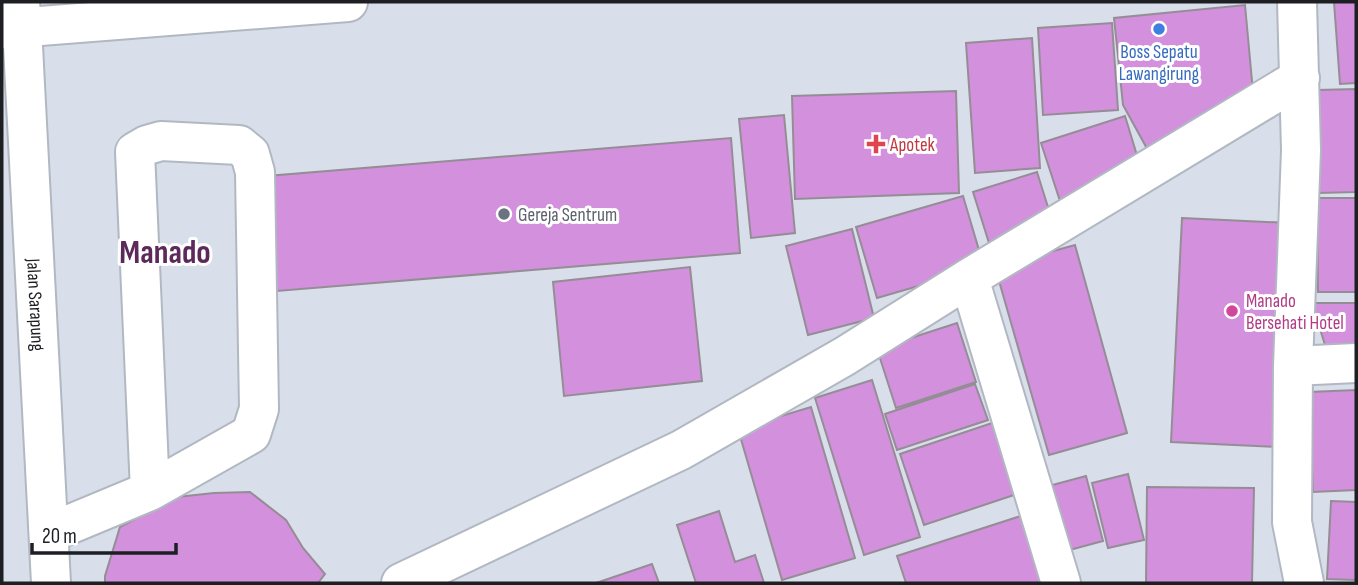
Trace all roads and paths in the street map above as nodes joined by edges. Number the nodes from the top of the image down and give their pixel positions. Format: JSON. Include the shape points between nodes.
{"nodes":[{"id":1,"x":348,"y":2,"type":"edge"},
{"id":2,"x":1297,"y":2,"type":"edge"},
{"id":3,"x":15,"y":19,"type":"edge"},
{"id":4,"x":1300,"y":78,"type":"junction"},
{"id":5,"x":969,"y":278,"type":"junction"},
{"id":6,"x":1356,"y":363,"type":"edge"},
{"id":7,"x":1293,"y":366,"type":"junction"},
{"id":8,"x":150,"y":491,"type":"junction"},
{"id":9,"x":49,"y":533,"type":"junction"},
{"id":10,"x":51,"y":583,"type":"edge"},
{"id":11,"x":401,"y":583,"type":"edge"},
{"id":12,"x":1060,"y":583,"type":"edge"},
{"id":13,"x":1304,"y":583,"type":"edge"}],
"edges":[{"from":1,"to":3,"type":"main road"},
{"from":2,"to":4,"type":"main road"},
{"from":3,"to":9,"type":"main road","name":"Jalan Sarapung"},
{"from":4,"to":5,"type":"main road"},
{"from":4,"to":7,"type":"main road"},
{"from":5,"to":11,"type":"main road","via":[[681,450]]},
{"from":5,"to":12,"type":"main road"},
{"from":6,"to":7,"type":"main road"},
{"from":7,"to":13,"type":"main road","via":[[1292,522]]},
{"from":8,"to":8,"type":"main road","via":[[251,434],[257,423],[256,172],[250,154],[239,145],[161,141],[135,152]]},
{"from":8,"to":9,"type":"main road"},
{"from":9,"to":10,"type":"main road","name":"Jalan Sarapung"}]}
